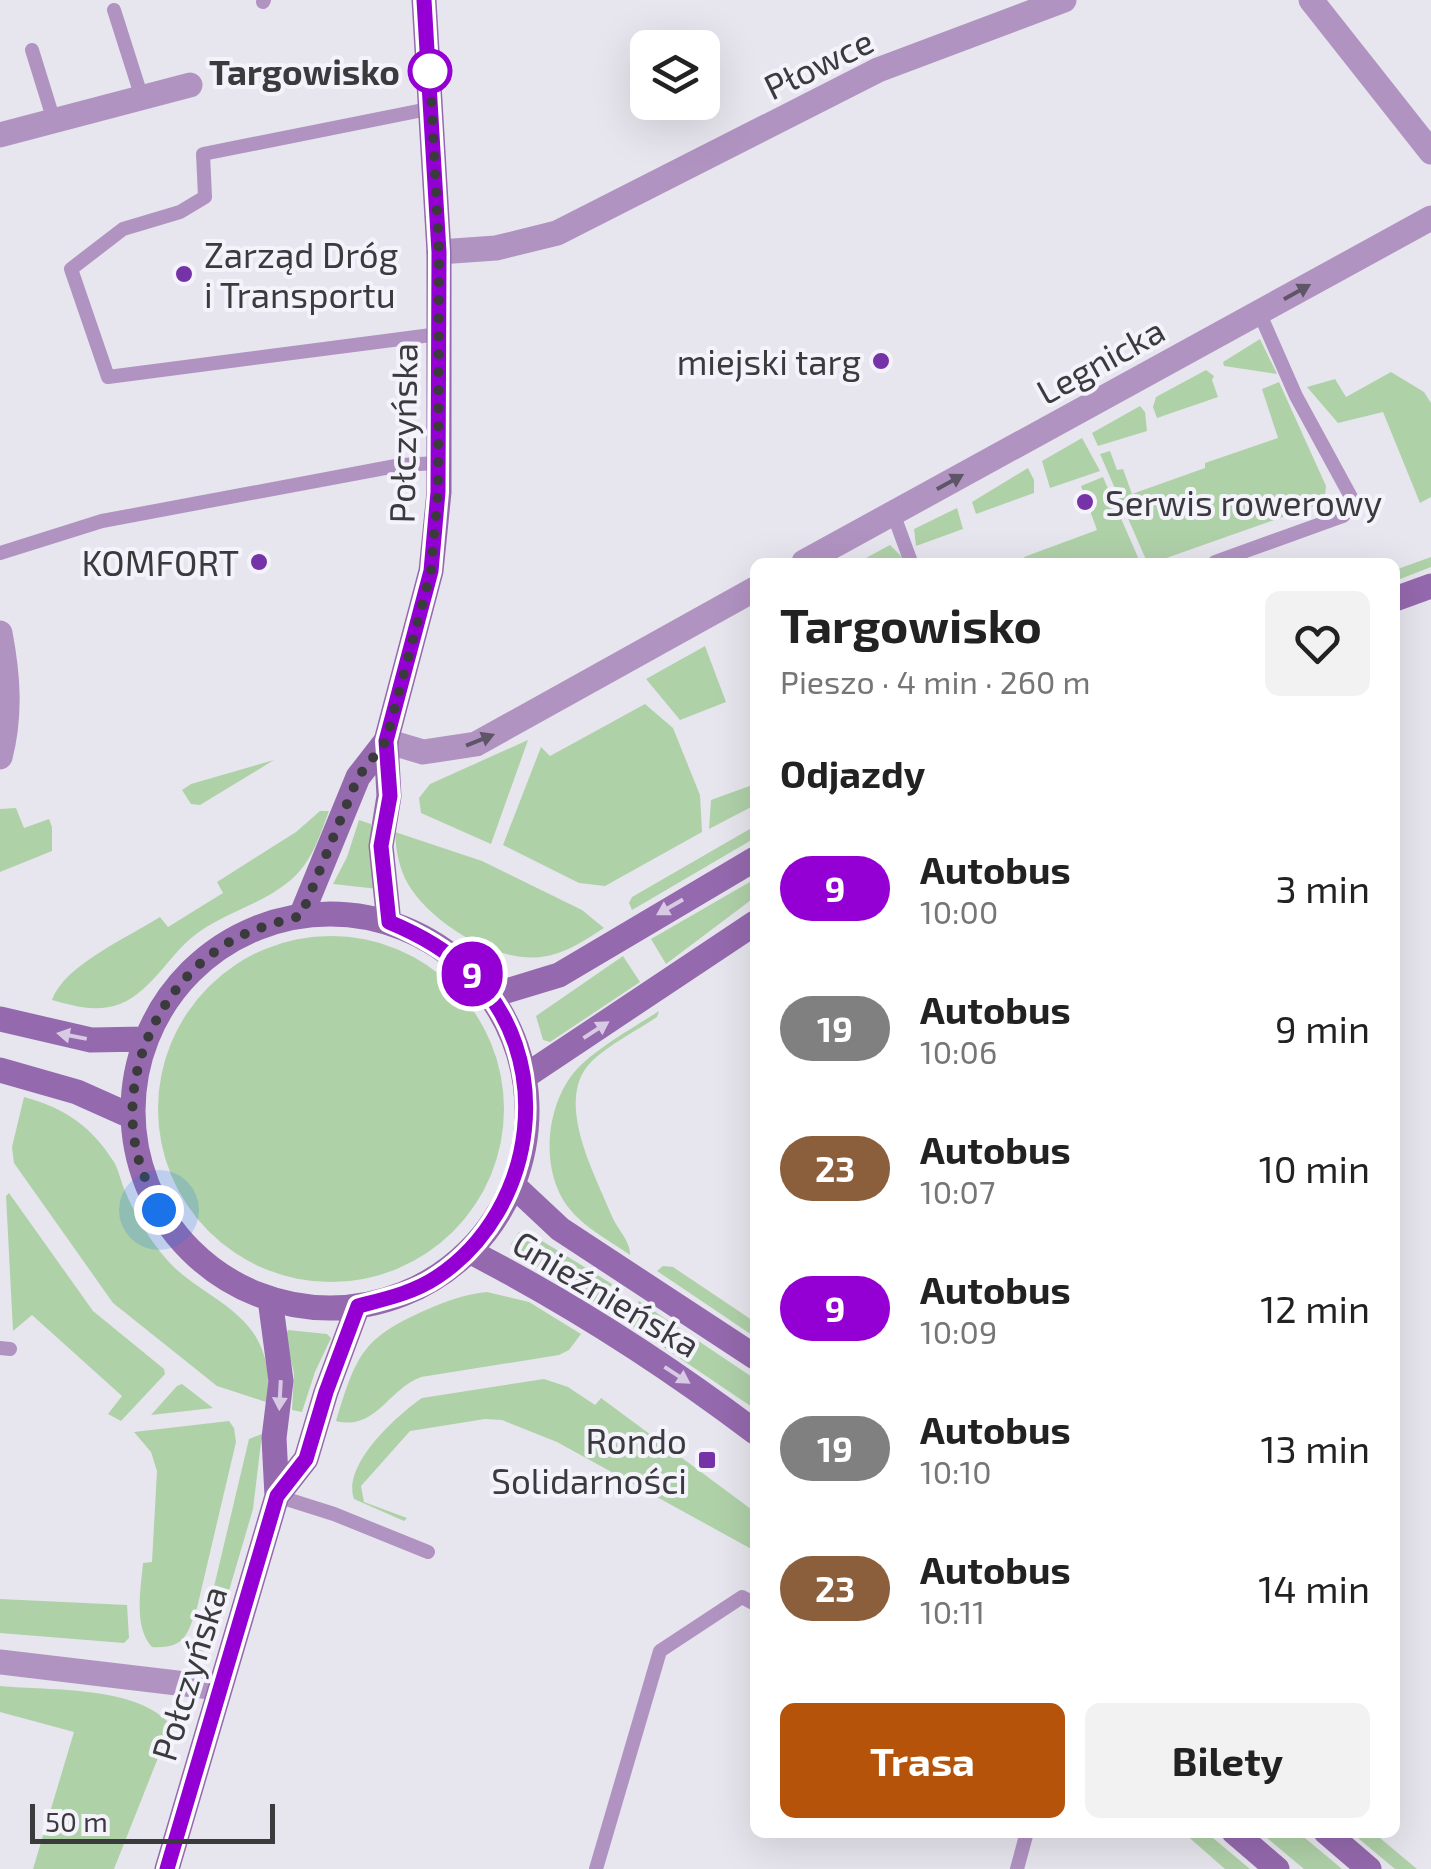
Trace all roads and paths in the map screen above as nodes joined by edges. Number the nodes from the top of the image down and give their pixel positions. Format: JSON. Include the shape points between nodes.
{"nodes":[{"id":1,"x":424,"y":0,"type":"edge"},
{"id":2,"x":1064,"y":0,"type":"edge"},
{"id":3,"x":1318,"y":9,"type":"edge"},
{"id":4,"x":114,"y":10,"type":"dead end"},
{"id":5,"x":32,"y":50,"type":"dead end"},
{"id":6,"x":190,"y":84,"type":"dead end"},
{"id":7,"x":142,"y":98,"type":"junction"},
{"id":8,"x":432,"y":108,"type":"junction"},
{"id":9,"x":54,"y":121,"type":"junction"},
{"id":10,"x":0,"y":135,"type":"edge"},
{"id":11,"x":1431,"y":152,"type":"edge"},
{"id":12,"x":1431,"y":218,"type":"edge"},
{"id":13,"x":439,"y":252,"type":"junction"},
{"id":14,"x":1259,"y":312,"type":"junction"},
{"id":15,"x":438,"y":334,"type":"junction"},
{"id":16,"x":437,"y":462,"type":"junction"},
{"id":17,"x":893,"y":514,"type":"junction"},
{"id":18,"x":0,"y":553,"type":"edge"},
{"id":19,"x":811,"y":558,"type":"edge"},
{"id":20,"x":910,"y":558,"type":"edge"},
{"id":21,"x":1225,"y":558,"type":"edge"},
{"id":22,"x":1431,"y":586,"type":"edge"},
{"id":23,"x":750,"y":593,"type":"edge"},
{"id":24,"x":1400,"y":597,"type":"edge"},
{"id":25,"x":0,"y":633,"type":"edge"},
{"id":26,"x":386,"y":741,"type":"junction"},
{"id":27,"x":0,"y":757,"type":"edge"},
{"id":28,"x":750,"y":862,"type":"edge"},
{"id":29,"x":301,"y":916,"type":"junction"},
{"id":30,"x":389,"y":922,"type":"junction"},
{"id":31,"x":750,"y":926,"type":"edge"},
{"id":32,"x":490,"y":996,"type":"junction"},
{"id":33,"x":0,"y":1018,"type":"edge"},
{"id":34,"x":146,"y":1039,"type":"junction"},
{"id":35,"x":0,"y":1070,"type":"edge"},
{"id":36,"x":524,"y":1077,"type":"junction"},
{"id":37,"x":133,"y":1117,"type":"junction"},
{"id":38,"x":513,"y":1185,"type":"junction"},
{"id":39,"x":469,"y":1251,"type":"junction"},
{"id":40,"x":270,"y":1299,"type":"junction"},
{"id":41,"x":358,"y":1306,"type":"junction"},
{"id":42,"x":750,"y":1354,"type":"edge"},
{"id":43,"x":750,"y":1428,"type":"edge"},
{"id":44,"x":277,"y":1496,"type":"junction"},
{"id":45,"x":428,"y":1552,"type":"dead end"},
{"id":46,"x":750,"y":1601,"type":"edge"},
{"id":47,"x":0,"y":1662,"type":"edge"},
{"id":48,"x":219,"y":1688,"type":"junction"},
{"id":49,"x":1025,"y":1838,"type":"edge"},
{"id":50,"x":1241,"y":1838,"type":"edge"},
{"id":51,"x":1333,"y":1838,"type":"edge"},
{"id":52,"x":167,"y":1869,"type":"edge"},
{"id":53,"x":596,"y":1869,"type":"edge"},
{"id":54,"x":1017,"y":1869,"type":"edge"},
{"id":55,"x":1277,"y":1869,"type":"edge"},
{"id":56,"x":1369,"y":1869,"type":"edge"}],
"edges":[{"from":1,"to":8,"type":"street","name":"Połczyńska"},
{"from":2,"to":13,"type":"street","name":"Płowce","via":[[878,70],[557,233],[496,248]]},
{"from":3,"to":11,"type":"street"},
{"from":4,"to":7,"type":"lane"},
{"from":5,"to":9,"type":"lane"},
{"from":6,"to":7,"type":"street"},
{"from":7,"to":9,"type":"street"},
{"from":8,"to":13,"type":"street","name":"Połczyńska"},
{"from":8,"to":15,"type":"lane","via":[[203,154],[206,196],[180,212],[122,229],[71,269],[108,377]]},
{"from":9,"to":10,"type":"street"},
{"from":14,"to":12,"type":"street","name":"Legnicka","one_way":true},
{"from":13,"to":15,"type":"street","name":"Połczyńska"},
{"from":17,"to":14,"type":"street","name":"Legnicka","one_way":true},
{"from":14,"to":21,"type":"lane","via":[[1351,496],[1342,516]]},
{"from":15,"to":16,"type":"street","name":"Połczyńska"},
{"from":16,"to":18,"type":"lane","via":[[102,520]]},
{"from":16,"to":26,"type":"street","name":"Połczyńska","via":[[431,571]]},
{"from":17,"to":19,"type":"street","name":"Legnicka"},
{"from":17,"to":20,"type":"lane"},
{"from":22,"to":24,"type":"street"},
{"from":26,"to":23,"type":"street","one_way":true,"via":[[423,752],[476,744]]},
{"from":25,"to":27,"type":"street","via":[[8,695]]},
{"from":26,"to":29,"type":"street","name":"Połczyńska","via":[[358,777]]},
{"from":26,"to":30,"type":"street","name":"Połczyńska","via":[[390,796],[381,846]]},
{"from":28,"to":32,"type":"street","one_way":true,"via":[[558,975]]},
{"from":29,"to":30,"type":"street"},
{"from":29,"to":34,"type":"street","via":[[261,926],[192,970]]},
{"from":30,"to":32,"type":"street","via":[[445,952]]},
{"from":36,"to":31,"type":"street","one_way":true},
{"from":32,"to":36,"type":"street","via":[[512,1034]]},
{"from":34,"to":33,"type":"street","one_way":true,"via":[[91,1040]]},
{"from":34,"to":37,"type":"street"},
{"from":35,"to":37,"type":"street"},
{"from":36,"to":38,"type":"street","via":[[527,1113]]},
{"from":37,"to":40,"type":"street","via":[[140,1165],[159,1210],[188,1248],[226,1279]]},
{"from":38,"to":39,"type":"street"},
{"from":38,"to":42,"type":"street","name":"Gnieźnieńska","via":[[560,1229]]},
{"from":39,"to":41,"type":"street","via":[[436,1278]]},
{"from":39,"to":43,"type":"street","name":"Gnieźnieńska","one_way":true,"via":[[538,1286]]},
{"from":40,"to":41,"type":"street","via":[[314,1308]]},
{"from":40,"to":44,"type":"street","name":"Połczyńska","one_way":true,"via":[[281,1381],[274,1438]]},
{"from":41,"to":44,"type":"street","name":"Połczyńska","via":[[306,1459]]},
{"from":44,"to":45,"type":"lane"},
{"from":44,"to":48,"type":"street","name":"Połczyńska"},
{"from":46,"to":53,"type":"lane","via":[[742,1597],[660,1651]]},
{"from":47,"to":48,"type":"street"},
{"from":48,"to":52,"type":"street","name":"Połczyńska"},
{"from":49,"to":54,"type":"lane"},
{"from":50,"to":55,"type":"street"},
{"from":51,"to":56,"type":"street"}]}
